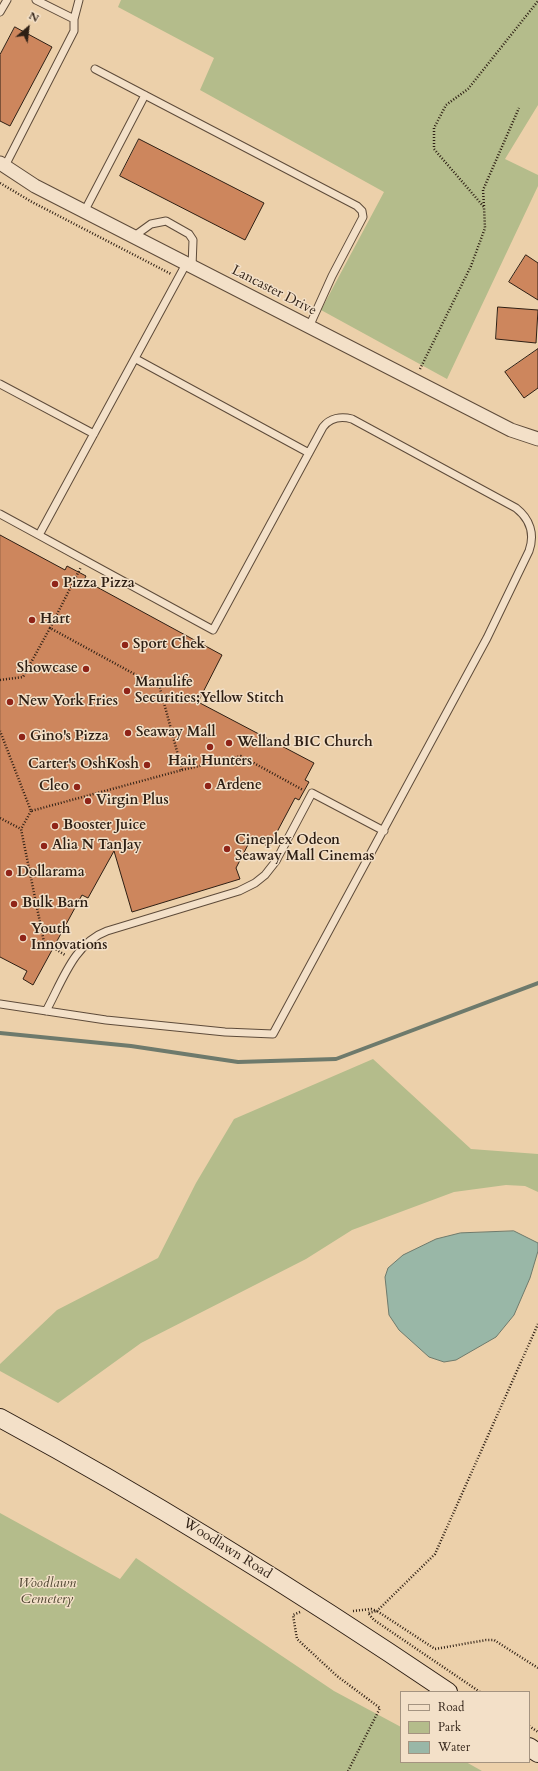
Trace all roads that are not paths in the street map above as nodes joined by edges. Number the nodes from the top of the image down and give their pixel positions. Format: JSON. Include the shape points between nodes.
{"nodes":[{"id":1,"x":7,"y":0,"type":"edge"},
{"id":2,"x":36,"y":0,"type":"edge"},
{"id":3,"x":79,"y":0,"type":"edge"},
{"id":4,"x":0,"y":12,"type":"edge"},
{"id":5,"x":74,"y":19,"type":"junction"},
{"id":6,"x":95,"y":69,"type":"dead end"},
{"id":7,"x":145,"y":95,"type":"junction"},
{"id":8,"x":3,"y":164,"type":"edge"},
{"id":9,"x":84,"y":212,"type":"junction"},
{"id":10,"x":133,"y":237,"type":"junction"},
{"id":11,"x":189,"y":266,"type":"junction"},
{"id":12,"x":309,"y":327,"type":"junction"},
{"id":13,"x":136,"y":359,"type":"junction"},
{"id":14,"x":0,"y":384,"type":"edge"},
{"id":15,"x":94,"y":434,"type":"junction"},
{"id":16,"x":538,"y":439,"type":"edge"},
{"id":17,"x":309,"y":453,"type":"junction"},
{"id":18,"x":0,"y":514,"type":"edge"},
{"id":19,"x":39,"y":535,"type":"junction"},
{"id":20,"x":384,"y":831,"type":"junction"},
{"id":21,"x":0,"y":1004,"type":"edge"},
{"id":22,"x":46,"y":1011,"type":"junction"},
{"id":23,"x":0,"y":1418,"type":"edge"},
{"id":24,"x":442,"y":1688,"type":"edge"}],
"edges":[{"from":1,"to":4,"type":"lane"},
{"from":2,"to":5,"type":"lane"},
{"from":3,"to":5,"type":"lane"},
{"from":5,"to":8,"type":"lane","via":[[74,31]]},
{"from":6,"to":7,"type":"lane"},
{"from":7,"to":9,"type":"lane"},
{"from":7,"to":12,"type":"lane","via":[[357,206],[362,211],[363,217]]},
{"from":8,"to":9,"type":"street","name":"Lancaster Drive","via":[[35,186]]},
{"from":9,"to":10,"type":"street","name":"Lancaster Drive"},
{"from":10,"to":11,"type":"street","name":"Lancaster Drive"},
{"from":10,"to":11,"type":"lane","via":[[151,224],[166,221],[189,234],[193,240]]},
{"from":11,"to":12,"type":"street","name":"Lancaster Drive"},
{"from":11,"to":13,"type":"lane","via":[[178,278]]},
{"from":12,"to":16,"type":"street","name":"Lancaster Drive","via":[[511,430]]},
{"from":13,"to":15,"type":"lane"},
{"from":13,"to":17,"type":"lane"},
{"from":14,"to":15,"type":"lane"},
{"from":15,"to":19,"type":"lane"},
{"from":17,"to":19,"type":"lane","via":[[213,630]]},
{"from":17,"to":20,"type":"lane","via":[[327,423],[338,418],[350,418],[513,506],[525,516],[531,533],[529,551],[487,638]]},
{"from":18,"to":19,"type":"lane"},
{"from":20,"to":22,"type":"lane","via":[[312,793],[276,861],[265,875],[239,891],[103,933],[84,945],[73,960]]},
{"from":20,"to":22,"type":"lane","via":[[273,1034],[142,1024]]},
{"from":21,"to":22,"type":"lane"},
{"from":23,"to":24,"type":"main road","name":"Woodlawn Road","via":[[182,1521],[328,1612]]}]}
